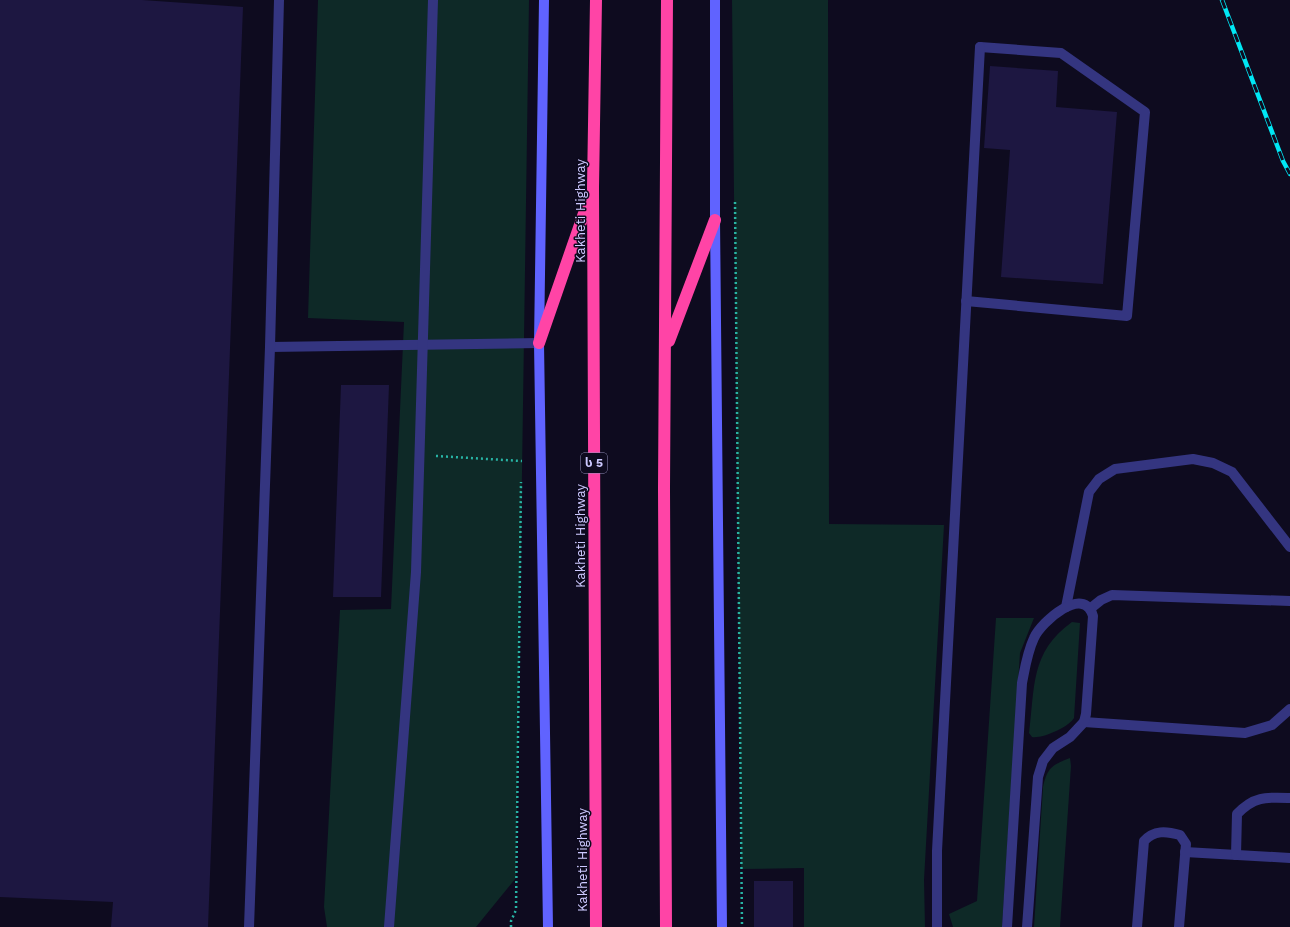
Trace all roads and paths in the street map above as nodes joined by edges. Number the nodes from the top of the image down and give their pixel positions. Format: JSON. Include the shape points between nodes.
{"nodes":[{"id":1,"x":279,"y":0,"type":"edge"},
{"id":2,"x":433,"y":0,"type":"edge"},
{"id":3,"x":544,"y":0,"type":"edge"},
{"id":4,"x":596,"y":0,"type":"edge"},
{"id":5,"x":667,"y":0,"type":"edge"},
{"id":6,"x":715,"y":0,"type":"edge"},
{"id":7,"x":593,"y":187,"type":"junction"},
{"id":8,"x":735,"y":199,"type":"dead end"},
{"id":9,"x":715,"y":220,"type":"junction"},
{"id":10,"x":966,"y":301,"type":"junction"},
{"id":11,"x":539,"y":343,"type":"junction"},
{"id":12,"x":424,"y":345,"type":"junction"},
{"id":13,"x":270,"y":347,"type":"junction"},
{"id":14,"x":666,"y":348,"type":"junction"},
{"id":15,"x":420,"y":455,"type":"junction"},
{"id":16,"x":522,"y":461,"type":"dead end"},
{"id":17,"x":1290,"y":547,"type":"edge"},
{"id":18,"x":1290,"y":601,"type":"edge"},
{"id":19,"x":1066,"y":607,"type":"junction"},
{"id":20,"x":1091,"y":608,"type":"junction"},
{"id":21,"x":1290,"y":709,"type":"edge"},
{"id":22,"x":1084,"y":722,"type":"junction"},
{"id":23,"x":1290,"y":798,"type":"edge"},
{"id":24,"x":1185,"y":852,"type":"junction"},
{"id":25,"x":1236,"y":855,"type":"junction"},
{"id":26,"x":1290,"y":858,"type":"edge"},
{"id":27,"x":516,"y":910,"type":"dead end"},
{"id":28,"x":249,"y":927,"type":"edge"},
{"id":29,"x":389,"y":927,"type":"edge"},
{"id":30,"x":511,"y":927,"type":"edge"},
{"id":31,"x":548,"y":927,"type":"edge"},
{"id":32,"x":596,"y":927,"type":"edge"},
{"id":33,"x":666,"y":927,"type":"edge"},
{"id":34,"x":722,"y":927,"type":"edge"},
{"id":35,"x":742,"y":927,"type":"edge"},
{"id":36,"x":937,"y":927,"type":"edge"},
{"id":37,"x":1007,"y":927,"type":"edge"},
{"id":38,"x":1027,"y":927,"type":"edge"},
{"id":39,"x":1137,"y":927,"type":"edge"},
{"id":40,"x":1179,"y":927,"type":"edge"}],
"edges":[{"from":1,"to":13,"type":"street"},
{"from":2,"to":12,"type":"street"},
{"from":3,"to":11,"type":"street"},
{"from":4,"to":7,"type":"highway","name":"Kakheti Highway","number":"ს 5"},
{"from":5,"to":14,"type":"highway"},
{"from":6,"to":9,"type":"street"},
{"from":7,"to":11,"type":"highway"},
{"from":7,"to":32,"type":"highway","name":"Kakheti Highway","number":"ს 5"},
{"from":8,"to":35,"type":"path"},
{"from":9,"to":14,"type":"highway"},
{"from":9,"to":34,"type":"street"},
{"from":10,"to":10,"type":"street","via":[[980,47],[1061,53],[1145,112],[1127,316]]},
{"from":10,"to":36,"type":"street","via":[[937,851]]},
{"from":11,"to":12,"type":"street"},
{"from":11,"to":31,"type":"street"},
{"from":12,"to":13,"type":"street"},
{"from":12,"to":15,"type":"street"},
{"from":13,"to":28,"type":"street"},
{"from":14,"to":33,"type":"highway"},
{"from":15,"to":16,"type":"path"},
{"from":15,"to":29,"type":"street","via":[[416,572]]},
{"from":17,"to":19,"type":"street","via":[[1232,472],[1213,463],[1193,459],[1115,469],[1099,479],[1089,492]]},
{"from":18,"to":20,"type":"street","via":[[1112,595]]},
{"from":19,"to":20,"type":"street","via":[[1079,603]]},
{"from":19,"to":37,"type":"street","via":[[1034,636],[1022,683]]},
{"from":20,"to":22,"type":"street","via":[[1093,616]]},
{"from":21,"to":22,"type":"street","via":[[1272,725],[1245,734]]},
{"from":22,"to":38,"type":"street","via":[[1070,737],[1053,748],[1043,761],[1038,777]]},
{"from":23,"to":25,"type":"street","via":[[1265,796],[1247,804],[1237,814]]},
{"from":24,"to":25,"type":"street"},
{"from":24,"to":39,"type":"street","via":[[1186,844],[1180,835],[1161,832],[1150,834],[1144,841]]},
{"from":24,"to":40,"type":"street"},
{"from":25,"to":26,"type":"street"},
{"from":27,"to":30,"type":"path"}]}
